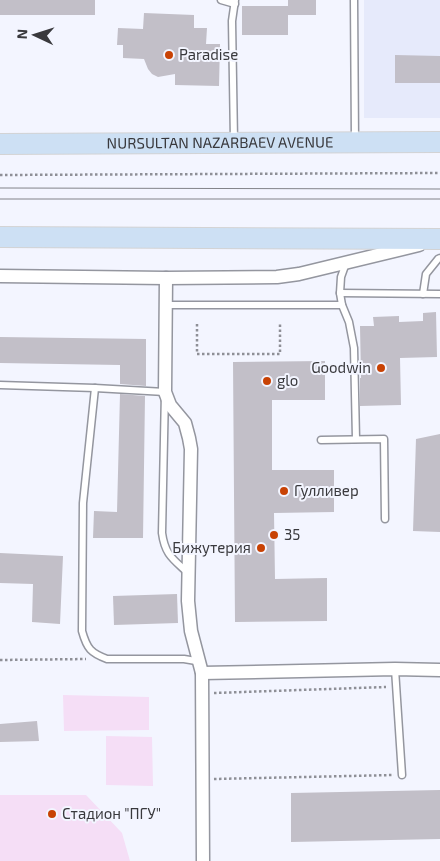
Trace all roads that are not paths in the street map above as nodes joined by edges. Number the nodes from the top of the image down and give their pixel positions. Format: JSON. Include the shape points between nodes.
{"nodes":[{"id":1,"x":221,"y":0,"type":"edge"},
{"id":2,"x":354,"y":0,"type":"edge"},
{"id":3,"x":235,"y":2,"type":"edge"},
{"id":4,"x":234,"y":142,"type":"junction"},
{"id":5,"x":355,"y":142,"type":"junction"},
{"id":6,"x":440,"y":142,"type":"edge"},
{"id":7,"x":0,"y":144,"type":"edge"},
{"id":8,"x":0,"y":237,"type":"edge"},
{"id":9,"x":440,"y":239,"type":"edge"},
{"id":10,"x":440,"y":258,"type":"edge"},
{"id":11,"x":346,"y":262,"type":"junction"},
{"id":12,"x":0,"y":276,"type":"edge"},
{"id":13,"x":166,"y":278,"type":"junction"},
{"id":14,"x":340,"y":294,"type":"junction"},
{"id":15,"x":423,"y":294,"type":"junction"},
{"id":16,"x":440,"y":294,"type":"edge"},
{"id":17,"x":166,"y":305,"type":"junction"},
{"id":18,"x":342,"y":305,"type":"junction"},
{"id":19,"x":0,"y":385,"type":"edge"},
{"id":20,"x":95,"y":388,"type":"junction"},
{"id":21,"x":165,"y":392,"type":"junction"},
{"id":22,"x":356,"y":439,"type":"junction"},
{"id":23,"x":321,"y":440,"type":"dead end"},
{"id":24,"x":385,"y":519,"type":"dead end"},
{"id":25,"x":188,"y":573,"type":"junction"},
{"id":26,"x":395,"y":669,"type":"junction"},
{"id":27,"x":440,"y":670,"type":"edge"},
{"id":28,"x":202,"y":673,"type":"junction"},
{"id":29,"x":402,"y":775,"type":"road end"},
{"id":30,"x":203,"y":861,"type":"edge"}],
"edges":[{"from":1,"to":3,"type":"lane"},
{"from":2,"to":5,"type":"lane"},
{"from":3,"to":4,"type":"lane","via":[[232,21]]},
{"from":4,"to":5,"type":"main road","name":"NURSULTAN NAZARBAEV AVENUE"},
{"from":4,"to":7,"type":"main road","name":"NURSULTAN NAZARBAEV AVENUE"},
{"from":5,"to":6,"type":"main road","name":"NURSULTAN NAZARBAEV AVENUE"},
{"from":8,"to":9,"type":"main road"},
{"from":9,"to":11,"type":"street"},
{"from":10,"to":15,"type":"lane","via":[[426,274]]},
{"from":11,"to":13,"type":"street","via":[[278,277]]},
{"from":11,"to":14,"type":"lane"},
{"from":12,"to":13,"type":"street"},
{"from":13,"to":17,"type":"street"},
{"from":14,"to":15,"type":"lane"},
{"from":14,"to":18,"type":"lane"},
{"from":15,"to":16,"type":"lane"},
{"from":17,"to":18,"type":"lane"},
{"from":17,"to":21,"type":"street"},
{"from":18,"to":22,"type":"lane","via":[[354,348]]},
{"from":19,"to":20,"type":"lane"},
{"from":20,"to":21,"type":"lane"},
{"from":20,"to":28,"type":"lane","via":[[83,502],[82,631],[85,641],[90,650],[107,659],[184,659],[196,661]]},
{"from":21,"to":25,"type":"street","via":[[170,405],[185,423],[189,438]]},
{"from":21,"to":25,"type":"lane","via":[[162,533],[167,552]]},
{"from":22,"to":23,"type":"lane"},
{"from":22,"to":24,"type":"lane","via":[[384,439]]},
{"from":25,"to":28,"type":"street","via":[[189,616]]},
{"from":26,"to":27,"type":"street"},
{"from":26,"to":28,"type":"street"},
{"from":26,"to":29,"type":"lane"},
{"from":28,"to":30,"type":"street"}]}
